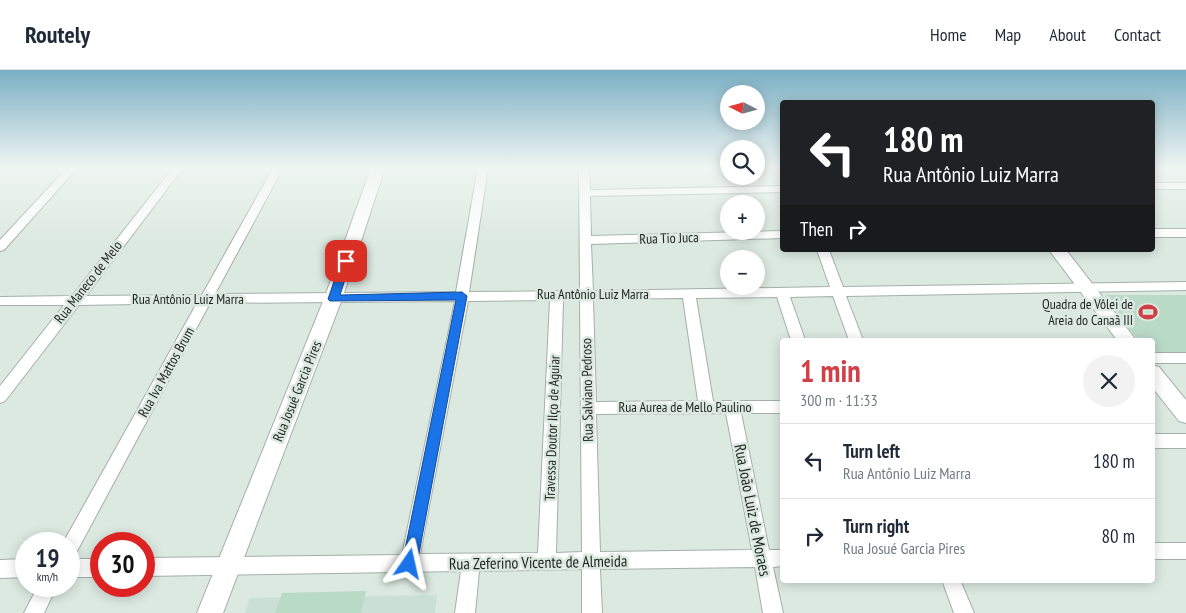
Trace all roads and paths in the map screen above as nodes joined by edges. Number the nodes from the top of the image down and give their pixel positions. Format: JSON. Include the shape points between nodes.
{"nodes":[{"id":1,"x":49,"y":193,"type":"edge"},
{"id":2,"x":158,"y":193,"type":"edge"},
{"id":3,"x":264,"y":193,"type":"edge"},
{"id":4,"x":369,"y":193,"type":"edge"},
{"id":5,"x":479,"y":193,"type":"edge"},
{"id":6,"x":584,"y":193,"type":"edge"},
{"id":7,"x":1186,"y":232,"type":"edge"},
{"id":8,"x":1155,"y":233,"type":"edge"},
{"id":9,"x":780,"y":234,"type":"edge"},
{"id":10,"x":586,"y":240,"type":"junction"},
{"id":11,"x":0,"y":247,"type":"edge"},
{"id":12,"x":824,"y":252,"type":"edge"},
{"id":13,"x":1059,"y":252,"type":"edge"},
{"id":14,"x":1186,"y":286,"type":"edge"},
{"id":15,"x":1086,"y":287,"type":"junction"},
{"id":16,"x":839,"y":290,"type":"junction"},
{"id":17,"x":782,"y":291,"type":"junction"},
{"id":18,"x":557,"y":294,"type":"junction"},
{"id":19,"x":586,"y":294,"type":"junction"},
{"id":20,"x":689,"y":294,"type":"junction"},
{"id":21,"x":462,"y":296,"type":"junction"},
{"id":22,"x":206,"y":299,"type":"junction"},
{"id":23,"x":334,"y":299,"type":"junction"},
{"id":24,"x":73,"y":300,"type":"junction"},
{"id":25,"x":0,"y":301,"type":"edge"},
{"id":26,"x":797,"y":338,"type":"edge"},
{"id":27,"x":855,"y":338,"type":"edge"},
{"id":28,"x":1125,"y":338,"type":"edge"},
{"id":29,"x":1155,"y":358,"type":"edge"},
{"id":30,"x":1186,"y":358,"type":"edge"},
{"id":31,"x":1155,"y":376,"type":"edge"},
{"id":32,"x":0,"y":397,"type":"edge"},
{"id":33,"x":706,"y":407,"type":"junction"},
{"id":34,"x":732,"y":407,"type":"junction"},
{"id":35,"x":780,"y":407,"type":"edge"},
{"id":36,"x":587,"y":408,"type":"junction"},
{"id":37,"x":1186,"y":415,"type":"edge"},
{"id":38,"x":1155,"y":441,"type":"edge"},
{"id":39,"x":1186,"y":441,"type":"edge"},
{"id":40,"x":79,"y":532,"type":"edge"},
{"id":41,"x":1155,"y":551,"type":"edge"},
{"id":42,"x":1186,"y":551,"type":"edge"},
{"id":43,"x":762,"y":558,"type":"junction"},
{"id":44,"x":780,"y":558,"type":"edge"},
{"id":45,"x":591,"y":561,"type":"junction"},
{"id":46,"x":547,"y":562,"type":"junction"},
{"id":47,"x":471,"y":563,"type":"junction"},
{"id":48,"x":409,"y":564,"type":"junction"},
{"id":49,"x":227,"y":566,"type":"junction"},
{"id":50,"x":155,"y":567,"type":"edge"},
{"id":51,"x":15,"y":568,"type":"edge"},
{"id":52,"x":0,"y":569,"type":"edge"},
{"id":53,"x":952,"y":583,"type":"edge"},
{"id":54,"x":42,"y":597,"type":"edge"},
{"id":55,"x":34,"y":613,"type":"edge"},
{"id":56,"x":210,"y":613,"type":"edge"},
{"id":57,"x":465,"y":613,"type":"edge"},
{"id":58,"x":592,"y":613,"type":"edge"},
{"id":59,"x":774,"y":613,"type":"edge"},
{"id":60,"x":964,"y":613,"type":"edge"}],
"edges":[{"from":1,"to":11,"type":"street"},
{"from":2,"to":24,"type":"street","name":"Rua Maneco de Melo"},
{"from":3,"to":22,"type":"street","name":"Rua Iva Mattos Brum"},
{"from":4,"to":23,"type":"street","name":"Rua Josué Garcia Pires"},
{"from":5,"to":21,"type":"street"},
{"from":6,"to":10,"type":"street","name":"Rua Salviano Pedroso"},
{"from":7,"to":8,"type":"street"},
{"from":9,"to":10,"type":"street","name":"Rua Tio Juca"},
{"from":10,"to":19,"type":"street","name":"Rua Salviano Pedroso"},
{"from":12,"to":16,"type":"street"},
{"from":13,"to":15,"type":"street"},
{"from":14,"to":15,"type":"street","name":"Rua Antônio Luiz Marra"},
{"from":15,"to":16,"type":"street","name":"Rua Antônio Luiz Marra"},
{"from":15,"to":28,"type":"street"},
{"from":16,"to":17,"type":"street","name":"Rua Antônio Luiz Marra"},
{"from":16,"to":27,"type":"street"},
{"from":17,"to":20,"type":"street","name":"Rua Antônio Luiz Marra"},
{"from":17,"to":26,"type":"street"},
{"from":18,"to":19,"type":"street","name":"Rua Antônio Luiz Marra"},
{"from":18,"to":21,"type":"street","name":"Rua Antônio Luiz Marra"},
{"from":18,"to":46,"type":"street","name":"Travessa Doutor Ilço de Aguiar"},
{"from":19,"to":20,"type":"street","name":"Rua Antônio Luiz Marra"},
{"from":19,"to":36,"type":"street","name":"Rua Salviano Pedroso"},
{"from":20,"to":33,"type":"street"},
{"from":21,"to":23,"type":"street","name":"Rua Antônio Luiz Marra"},
{"from":21,"to":48,"type":"street"},
{"from":22,"to":23,"type":"street","name":"Rua Antônio Luiz Marra"},
{"from":22,"to":24,"type":"street","name":"Rua Antônio Luiz Marra"},
{"from":22,"to":40,"type":"street","name":"Rua Iva Mattos Brum"},
{"from":23,"to":49,"type":"street","name":"Rua Josué Garcia Pires"},
{"from":24,"to":25,"type":"street","name":"Rua Antônio Luiz Marra"},
{"from":24,"to":32,"type":"street","name":"Rua Maneco de Melo"},
{"from":29,"to":30,"type":"street"},
{"from":31,"to":37,"type":"street"},
{"from":33,"to":34,"type":"street","name":"Rua Aurea de Mello Paulino"},
{"from":33,"to":36,"type":"street","name":"Rua Aurea de Mello Paulino"},
{"from":34,"to":35,"type":"street","name":"Rua Aurea de Mello Paulino"},
{"from":34,"to":43,"type":"street","name":"Rua João Luiz de Moraes"},
{"from":36,"to":45,"type":"street","name":"Rua Salviano Pedroso"},
{"from":38,"to":39,"type":"street"},
{"from":41,"to":42,"type":"street"},
{"from":43,"to":44,"type":"street","name":"Rua Zeferino Vicente de Almeida"},
{"from":43,"to":45,"type":"street","name":"Rua Zeferino Vicente de Almeida"},
{"from":43,"to":59,"type":"street","name":"Rua João Luiz de Moraes"},
{"from":45,"to":46,"type":"street","name":"Rua Zeferino Vicente de Almeida"},
{"from":45,"to":58,"type":"street","name":"Rua Salviano Pedroso"},
{"from":46,"to":47,"type":"street","name":"Rua Zeferino Vicente de Almeida"},
{"from":47,"to":48,"type":"street","name":"Rua Zeferino Vicente de Almeida"},
{"from":47,"to":57,"type":"street"},
{"from":48,"to":49,"type":"street","name":"Rua Zeferino Vicente de Almeida"},
{"from":49,"to":50,"type":"street","name":"Rua Zeferino Vicente de Almeida"},
{"from":49,"to":56,"type":"street","name":"Rua Josué Garcia Pires"},
{"from":51,"to":52,"type":"street"},
{"from":53,"to":60,"type":"street"},
{"from":54,"to":55,"type":"street"}]}
